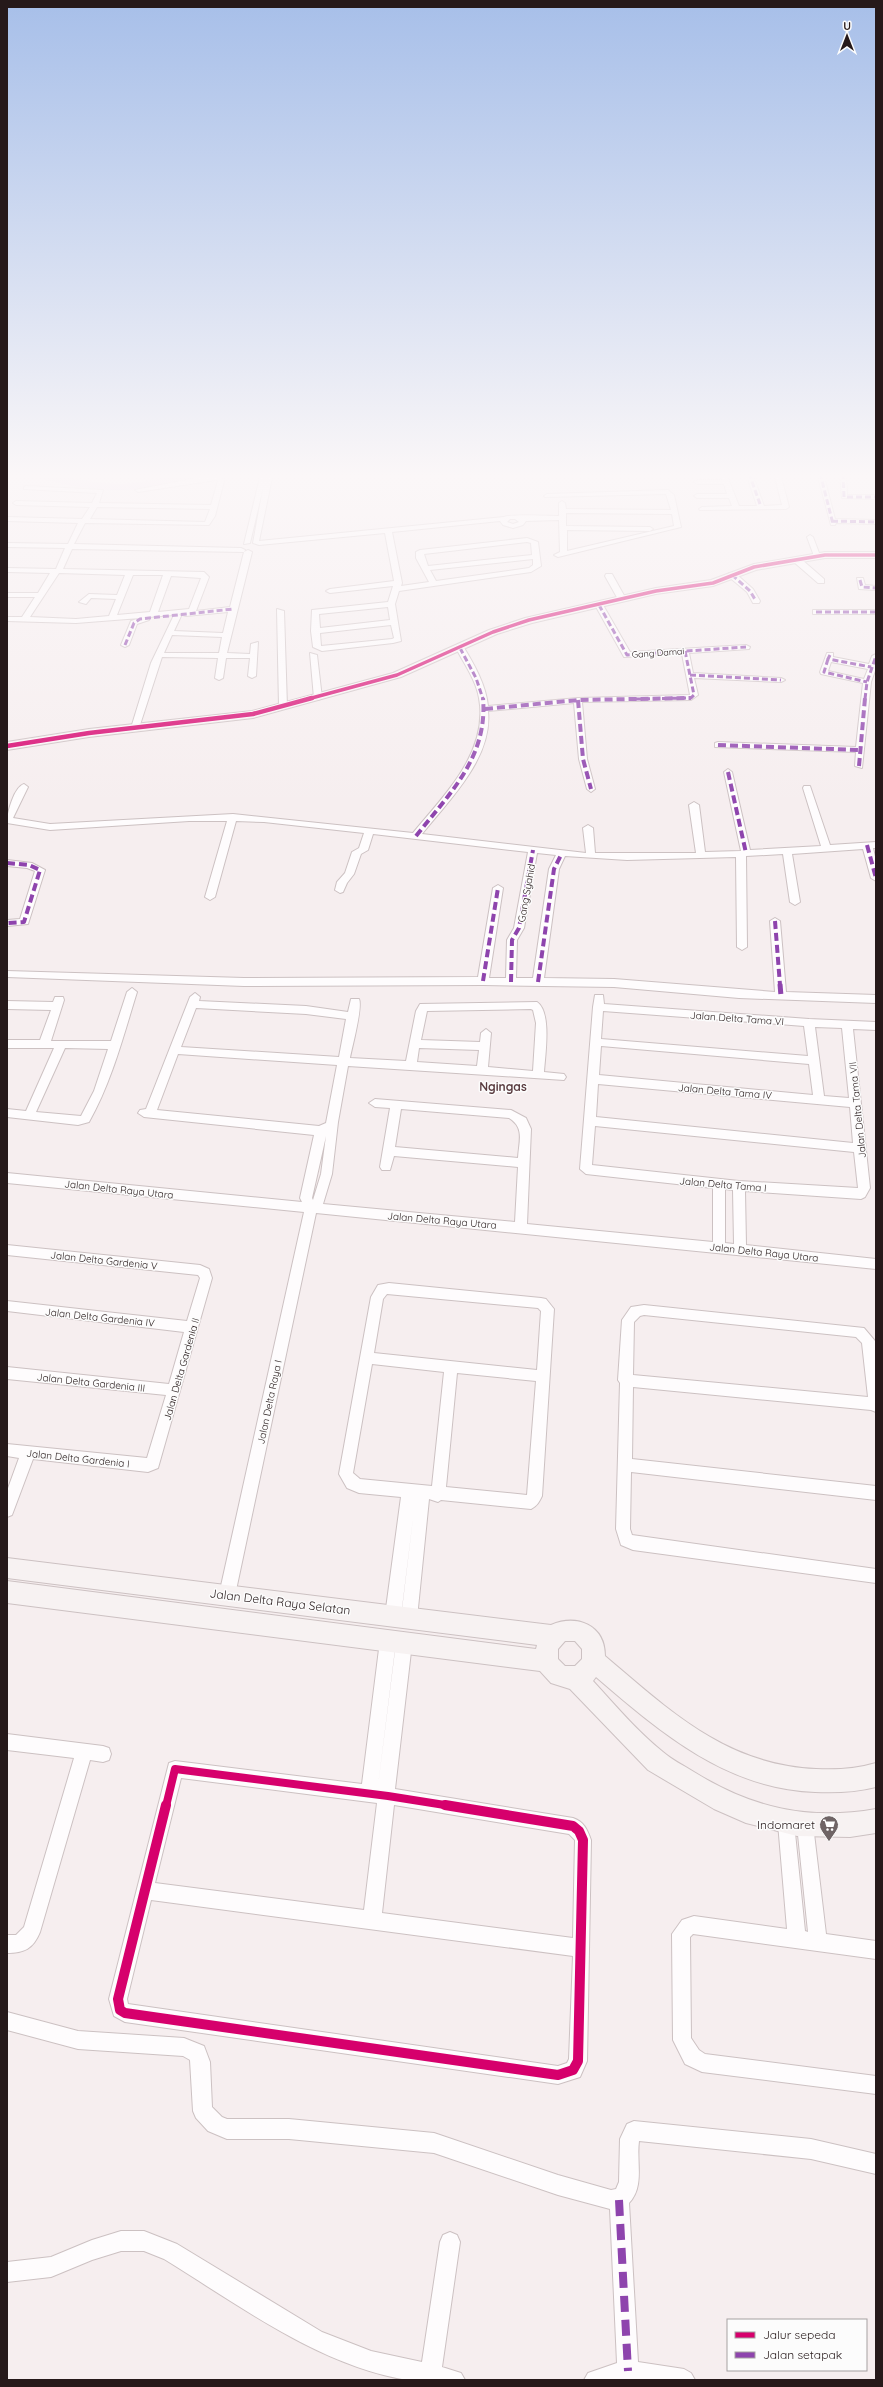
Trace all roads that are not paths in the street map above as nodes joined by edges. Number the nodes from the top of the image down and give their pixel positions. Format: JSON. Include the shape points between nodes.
{"nodes":[{"id":1,"x":46,"y":584,"type":"edge"},
{"id":2,"x":125,"y":584,"type":"edge"},
{"id":3,"x":164,"y":584,"type":"edge"},
{"id":4,"x":203,"y":584,"type":"edge"},
{"id":5,"x":239,"y":584,"type":"edge"},
{"id":6,"x":438,"y":584,"type":"edge"},
{"id":7,"x":614,"y":584,"type":"edge"},
{"id":8,"x":704,"y":584,"type":"edge"},
{"id":9,"x":742,"y":584,"type":"edge"},
{"id":10,"x":861,"y":584,"type":"edge"},
{"id":11,"x":434,"y":585,"type":"joint"},
{"id":12,"x":397,"y":586,"type":"junction"},
{"id":13,"x":876,"y":588,"type":"edge"},
{"id":14,"x":330,"y":591,"type":"dead end"},
{"id":15,"x":7,"y":595,"type":"edge"},
{"id":16,"x":39,"y":595,"type":"junction"},
{"id":17,"x":120,"y":597,"type":"junction"},
{"id":18,"x":622,"y":599,"type":"junction"},
{"id":19,"x":756,"y":601,"type":"dead end"},
{"id":20,"x":83,"y":602,"type":"dead end"},
{"id":21,"x":391,"y":604,"type":"junction"},
{"id":22,"x":599,"y":605,"type":"junction"},
{"id":23,"x":233,"y":609,"type":"junction"},
{"id":24,"x":280,"y":611,"type":"dead end"},
{"id":25,"x":816,"y":612,"type":"dead end"},
{"id":26,"x":876,"y":612,"type":"edge"},
{"id":27,"x":153,"y":614,"type":"junction"},
{"id":28,"x":177,"y":616,"type":"junction"},
{"id":29,"x":7,"y":618,"type":"edge"},
{"id":30,"x":112,"y":618,"type":"junction"},
{"id":31,"x":25,"y":619,"type":"junction"},
{"id":32,"x":394,"y":622,"type":"junction"},
{"id":33,"x":315,"y":631,"type":"junction"},
{"id":34,"x":168,"y":633,"type":"junction"},
{"id":35,"x":226,"y":635,"type":"junction"},
{"id":36,"x":255,"y":644,"type":"dead end"},
{"id":37,"x":125,"y":645,"type":"dead end"},
{"id":38,"x":746,"y":647,"type":"dead end"},
{"id":39,"x":460,"y":648,"type":"junction"},
{"id":40,"x":684,"y":651,"type":"junction"},
{"id":41,"x":159,"y":655,"type":"junction"},
{"id":42,"x":313,"y":655,"type":"dead end"},
{"id":43,"x":222,"y":656,"type":"junction"},
{"id":44,"x":254,"y":656,"type":"junction"},
{"id":45,"x":876,"y":656,"type":"edge"},
{"id":46,"x":871,"y":667,"type":"junction"},
{"id":47,"x":690,"y":675,"type":"junction"},
{"id":48,"x":252,"y":676,"type":"dead end"},
{"id":49,"x":219,"y":678,"type":"dead end"},
{"id":50,"x":781,"y":680,"type":"dead end"},
{"id":51,"x":866,"y":684,"type":"junction"},
{"id":52,"x":876,"y":689,"type":"edge"},
{"id":53,"x":318,"y":698,"type":"junction"},
{"id":54,"x":578,"y":700,"type":"junction"},
{"id":55,"x":283,"y":707,"type":"junction"},
{"id":56,"x":485,"y":709,"type":"junction"},
{"id":57,"x":135,"y":728,"type":"junction"},
{"id":58,"x":718,"y":745,"type":"dead end"},
{"id":59,"x":7,"y":746,"type":"edge"},
{"id":60,"x":859,"y":750,"type":"junction"},
{"id":61,"x":859,"y":766,"type":"dead end"},
{"id":62,"x":728,"y":772,"type":"dead end"},
{"id":63,"x":24,"y":787,"type":"dead end"},
{"id":64,"x":807,"y":788,"type":"dead end"},
{"id":65,"x":590,"y":789,"type":"dead end"},
{"id":66,"x":694,"y":805,"type":"dead end"},
{"id":67,"x":233,"y":817,"type":"junction"},
{"id":68,"x":7,"y":820,"type":"edge"},
{"id":69,"x":588,"y":828,"type":"dead end"},
{"id":70,"x":370,"y":830,"type":"junction"},
{"id":71,"x":416,"y":836,"type":"junction"},
{"id":72,"x":871,"y":845,"type":"edge"},
{"id":73,"x":826,"y":848,"type":"junction"},
{"id":74,"x":533,"y":850,"type":"junction"},
{"id":75,"x":787,"y":851,"type":"junction"},
{"id":76,"x":562,"y":853,"type":"junction"},
{"id":77,"x":743,"y":854,"type":"junction"},
{"id":78,"x":591,"y":856,"type":"junction"},
{"id":79,"x":701,"y":856,"type":"junction"},
{"id":80,"x":7,"y":863,"type":"edge"},
{"id":81,"x":876,"y":878,"type":"edge"},
{"id":82,"x":498,"y":888,"type":"dead end"},
{"id":83,"x":340,"y":890,"type":"dead end"},
{"id":84,"x":210,"y":898,"type":"dead end"},
{"id":85,"x":795,"y":902,"type":"dead end"},
{"id":86,"x":775,"y":921,"type":"dead end"},
{"id":87,"x":7,"y":923,"type":"edge"},
{"id":88,"x":742,"y":947,"type":"dead end"},
{"id":89,"x":7,"y":974,"type":"edge"},
{"id":90,"x":483,"y":981,"type":"junction"},
{"id":91,"x":511,"y":982,"type":"junction"},
{"id":92,"x":538,"y":982,"type":"junction"},
{"id":93,"x":132,"y":992,"type":"dead end"},
{"id":94,"x":781,"y":996,"type":"junction"},
{"id":95,"x":876,"y":999,"type":"edge"},
{"id":96,"x":7,"y":1005,"type":"edge"},
{"id":97,"x":809,"y":1024,"type":"junction"},
{"id":98,"x":847,"y":1025,"type":"junction"},
{"id":99,"x":876,"y":1026,"type":"edge"},
{"id":100,"x":486,"y":1034,"type":"dead end"},
{"id":101,"x":596,"y":1042,"type":"junction"},
{"id":102,"x":7,"y":1044,"type":"edge"},
{"id":103,"x":415,"y":1044,"type":"junction"},
{"id":104,"x":44,"y":1045,"type":"junction"},
{"id":105,"x":61,"y":1045,"type":"junction"},
{"id":106,"x":116,"y":1046,"type":"junction"},
{"id":107,"x":484,"y":1046,"type":"junction"},
{"id":108,"x":174,"y":1050,"type":"junction"},
{"id":109,"x":814,"y":1060,"type":"junction"},
{"id":110,"x":343,"y":1062,"type":"junction"},
{"id":111,"x":411,"y":1064,"type":"junction"},
{"id":112,"x":482,"y":1070,"type":"junction"},
{"id":113,"x":538,"y":1075,"type":"junction"},
{"id":114,"x":560,"y":1077,"type":"dead end"},
{"id":115,"x":593,"y":1079,"type":"junction"},
{"id":116,"x":818,"y":1100,"type":"junction"},
{"id":117,"x":375,"y":1103,"type":"dead end"},
{"id":118,"x":856,"y":1104,"type":"junction"},
{"id":119,"x":396,"y":1105,"type":"junction"},
{"id":120,"x":7,"y":1113,"type":"edge"},
{"id":121,"x":29,"y":1116,"type":"junction"},
{"id":122,"x":590,"y":1121,"type":"junction"},
{"id":123,"x":328,"y":1128,"type":"junction"},
{"id":124,"x":861,"y":1148,"type":"junction"},
{"id":125,"x":390,"y":1151,"type":"junction"},
{"id":126,"x":522,"y":1163,"type":"junction"},
{"id":127,"x":386,"y":1167,"type":"dead end"},
{"id":128,"x":7,"y":1178,"type":"edge"},
{"id":129,"x":719,"y":1184,"type":"junction"},
{"id":130,"x":739,"y":1186,"type":"junction"},
{"id":131,"x":861,"y":1194,"type":"joint"},
{"id":132,"x":311,"y":1209,"type":"junction"},
{"id":133,"x":521,"y":1226,"type":"junction"},
{"id":134,"x":720,"y":1248,"type":"junction"},
{"id":135,"x":7,"y":1250,"type":"edge"},
{"id":136,"x":740,"y":1250,"type":"junction"},
{"id":137,"x":876,"y":1264,"type":"edge"},
{"id":138,"x":200,"y":1270,"type":"joint"},
{"id":139,"x":7,"y":1306,"type":"edge"},
{"id":140,"x":193,"y":1327,"type":"junction"},
{"id":141,"x":367,"y":1358,"type":"junction"},
{"id":142,"x":451,"y":1366,"type":"junction"},
{"id":143,"x":7,"y":1373,"type":"edge"},
{"id":144,"x":544,"y":1376,"type":"junction"},
{"id":145,"x":625,"y":1380,"type":"junction"},
{"id":146,"x":174,"y":1390,"type":"junction"},
{"id":147,"x":876,"y":1405,"type":"edge"},
{"id":148,"x":7,"y":1450,"type":"edge"},
{"id":149,"x":28,"y":1453,"type":"junction"},
{"id":150,"x":148,"y":1465,"type":"joint"},
{"id":151,"x":624,"y":1465,"type":"junction"},
{"id":152,"x":416,"y":1493,"type":"junction"},
{"id":153,"x":876,"y":1493,"type":"edge"},
{"id":154,"x":438,"y":1495,"type":"junction"},
{"id":155,"x":7,"y":1510,"type":"edge"},
{"id":156,"x":7,"y":1568,"type":"edge"},
{"id":157,"x":876,"y":1576,"type":"edge"},
{"id":158,"x":7,"y":1592,"type":"edge"},
{"id":159,"x":227,"y":1595,"type":"junction"},
{"id":160,"x":401,"y":1617,"type":"junction"},
{"id":161,"x":553,"y":1636,"type":"junction"},
{"id":162,"x":396,"y":1642,"type":"junction"},
{"id":163,"x":594,"y":1660,"type":"junction"},
{"id":164,"x":547,"y":1661,"type":"junction"},
{"id":165,"x":575,"y":1678,"type":"junction"},
{"id":166,"x":7,"y":1742,"type":"edge"},
{"id":167,"x":84,"y":1752,"type":"junction"},
{"id":168,"x":104,"y":1754,"type":"dead end"},
{"id":169,"x":876,"y":1775,"type":"edge"},
{"id":170,"x":369,"y":1793,"type":"junction"},
{"id":171,"x":388,"y":1796,"type":"junction"},
{"id":172,"x":876,"y":1821,"type":"edge"},
{"id":173,"x":796,"y":1824,"type":"junction"},
{"id":174,"x":144,"y":1890,"type":"junction"},
{"id":175,"x":372,"y":1921,"type":"junction"},
{"id":176,"x":797,"y":1939,"type":"junction"},
{"id":177,"x":818,"y":1942,"type":"junction"},
{"id":178,"x":7,"y":1944,"type":"edge"},
{"id":179,"x":582,"y":1948,"type":"junction"},
{"id":180,"x":876,"y":1950,"type":"edge"},
{"id":181,"x":7,"y":2021,"type":"edge"},
{"id":182,"x":876,"y":2085,"type":"edge"},
{"id":183,"x":876,"y":2164,"type":"edge"},
{"id":184,"x":619,"y":2200,"type":"junction"},
{"id":185,"x":450,"y":2242,"type":"dead end"},
{"id":186,"x":7,"y":2272,"type":"edge"},
{"id":187,"x":628,"y":2370,"type":"junction"},
{"id":188,"x":430,"y":2376,"type":"junction"},
{"id":189,"x":454,"y":2380,"type":"edge"},
{"id":190,"x":595,"y":2380,"type":"edge"},
{"id":191,"x":684,"y":2380,"type":"edge"}],
"edges":[{"from":1,"to":16,"type":"street"},
{"from":2,"to":17,"type":"street"},
{"from":3,"to":27,"type":"street"},
{"from":4,"to":27,"type":"street","via":[[193,610]]},
{"from":5,"to":23,"type":"street"},
{"from":6,"to":11,"type":"street"},
{"from":7,"to":18,"type":"street"},
{"from":8,"to":18,"type":"street"},
{"from":9,"to":19,"type":"street"},
{"from":10,"to":13,"type":"street","via":[[862,587]]},
{"from":11,"to":12,"type":"street"},
{"from":12,"to":14,"type":"street"},
{"from":12,"to":21,"type":"street"},
{"from":15,"to":16,"type":"street"},
{"from":16,"to":31,"type":"street"},
{"from":17,"to":20,"type":"street","via":[[89,596]]},
{"from":17,"to":30,"type":"street"},
{"from":18,"to":22,"type":"street"},
{"from":21,"to":32,"type":"street"},
{"from":21,"to":33,"type":"street","via":[[315,612]]},
{"from":22,"to":39,"type":"street","via":[[520,623]]},
{"from":22,"to":40,"type":"street","name":"Gang Damai","via":[[627,655]]},
{"from":23,"to":28,"type":"street"},
{"from":23,"to":35,"type":"street"},
{"from":24,"to":55,"type":"street"},
{"from":25,"to":26,"type":"street"},
{"from":27,"to":30,"type":"street"},
{"from":28,"to":34,"type":"street"},
{"from":28,"to":37,"type":"street","via":[[137,620]]},
{"from":29,"to":31,"type":"street"},
{"from":30,"to":31,"type":"street","via":[[76,621]]},
{"from":32,"to":33,"type":"street"},
{"from":32,"to":33,"type":"street","via":[[398,639],[386,642],[320,648],[316,646]]},
{"from":34,"to":35,"type":"street"},
{"from":34,"to":41,"type":"street"},
{"from":35,"to":43,"type":"street"},
{"from":36,"to":44,"type":"street"},
{"from":38,"to":40,"type":"street","name":"Gang Damai"},
{"from":39,"to":53,"type":"street","via":[[397,675]]},
{"from":39,"to":56,"type":"street","via":[[481,690]]},
{"from":40,"to":47,"type":"street"},
{"from":41,"to":43,"type":"street"},
{"from":41,"to":57,"type":"street"},
{"from":42,"to":53,"type":"street"},
{"from":43,"to":44,"type":"street"},
{"from":43,"to":49,"type":"street"},
{"from":44,"to":48,"type":"street"},
{"from":45,"to":46,"type":"street"},
{"from":46,"to":51,"type":"street"},
{"from":46,"to":51,"type":"street","via":[[829,657],[824,672]]},
{"from":47,"to":50,"type":"street"},
{"from":47,"to":54,"type":"street","via":[[694,695],[688,699]]},
{"from":51,"to":52,"type":"street"},
{"from":51,"to":60,"type":"street"},
{"from":53,"to":55,"type":"street"},
{"from":54,"to":56,"type":"street"},
{"from":54,"to":65,"type":"street","via":[[583,759]]},
{"from":55,"to":57,"type":"street","via":[[225,719]]},
{"from":56,"to":71,"type":"street","via":[[475,756]]},
{"from":57,"to":59,"type":"street"},
{"from":58,"to":60,"type":"street"},
{"from":60,"to":61,"type":"street"},
{"from":62,"to":77,"type":"street"},
{"from":63,"to":68,"type":"street"},
{"from":64,"to":73,"type":"street"},
{"from":66,"to":79,"type":"street"},
{"from":67,"to":68,"type":"street","via":[[50,827]]},
{"from":67,"to":70,"type":"street"},
{"from":67,"to":84,"type":"street"},
{"from":69,"to":78,"type":"street"},
{"from":70,"to":71,"type":"street"},
{"from":70,"to":83,"type":"street","via":[[363,850],[357,852]]},
{"from":71,"to":74,"type":"street"},
{"from":72,"to":73,"type":"street"},
{"from":72,"to":81,"type":"street"},
{"from":73,"to":75,"type":"street"},
{"from":74,"to":76,"type":"street"},
{"from":74,"to":91,"type":"street","name":"Gang Syahid","via":[[519,928],[512,940]]},
{"from":75,"to":77,"type":"street"},
{"from":75,"to":85,"type":"street"},
{"from":76,"to":78,"type":"street"},
{"from":76,"to":92,"type":"street","via":[[554,869]]},
{"from":77,"to":79,"type":"street"},
{"from":77,"to":88,"type":"street"},
{"from":78,"to":79,"type":"street"},
{"from":80,"to":87,"type":"street","via":[[40,869],[24,922]]},
{"from":82,"to":90,"type":"street"},
{"from":86,"to":94,"type":"street"},
{"from":89,"to":90,"type":"street","via":[[244,982]]},
{"from":90,"to":91,"type":"street"},
{"from":91,"to":92,"type":"street"},
{"from":92,"to":94,"type":"street","via":[[644,985]]},
{"from":93,"to":106,"type":"street"},
{"from":94,"to":95,"type":"street"},
{"from":96,"to":104,"type":"street","via":[[58,1002]]},
{"from":97,"to":98,"type":"street","name":"Jalan Delta Tama VI"},
{"from":97,"to":101,"type":"street","name":"Jalan Delta Tama VI","via":[[599,1003]]},
{"from":97,"to":109,"type":"street"},
{"from":98,"to":99,"type":"street","name":"Jalan Delta Tama VI"},
{"from":98,"to":118,"type":"street","name":"Jalan Delta Tama VII"},
{"from":100,"to":107,"type":"street"},
{"from":101,"to":109,"type":"street"},
{"from":101,"to":115,"type":"street"},
{"from":102,"to":104,"type":"street"},
{"from":103,"to":107,"type":"street"},
{"from":103,"to":111,"type":"street"},
{"from":103,"to":113,"type":"street","via":[[421,1011],[426,1006],[535,1006],[539,1011],[541,1023]]},
{"from":104,"to":105,"type":"street"},
{"from":105,"to":106,"type":"street"},
{"from":105,"to":121,"type":"street"},
{"from":106,"to":121,"type":"street","via":[[100,1091],[85,1119],[78,1121]]},
{"from":107,"to":112,"type":"street"},
{"from":108,"to":110,"type":"street"},
{"from":108,"to":110,"type":"street","name":"Jalan Delta Raya I","via":[[194,1000],[306,1010],[354,1009]]},
{"from":108,"to":123,"type":"street","via":[[147,1113]]},
{"from":109,"to":116,"type":"street"},
{"from":110,"to":111,"type":"street"},
{"from":110,"to":123,"type":"street","name":"Jalan Delta Raya I"},
{"from":111,"to":112,"type":"street"},
{"from":112,"to":113,"type":"street"},
{"from":113,"to":114,"type":"street"},
{"from":115,"to":116,"type":"street","name":"Jalan Delta Tama IV"},
{"from":115,"to":122,"type":"street"},
{"from":116,"to":118,"type":"street","name":"Jalan Delta Tama IV"},
{"from":117,"to":119,"type":"street"},
{"from":118,"to":124,"type":"street","name":"Jalan Delta Tama VII"},
{"from":119,"to":125,"type":"street"},
{"from":119,"to":126,"type":"street","via":[[515,1115],[522,1121],[525,1129]]},
{"from":120,"to":121,"type":"street"},
{"from":122,"to":124,"type":"street"},
{"from":122,"to":129,"type":"street","name":"Jalan Delta Tama I","via":[[586,1169]]},
{"from":123,"to":132,"type":"street","name":"Jalan Delta Raya I","via":[[319,1199]]},
{"from":124,"to":131,"type":"street","name":"Jalan Delta Tama VII","via":[[864,1188]]},
{"from":125,"to":126,"type":"street"},
{"from":125,"to":127,"type":"street"},
{"from":126,"to":133,"type":"street"},
{"from":128,"to":132,"type":"street","name":"Jalan Delta Raya Utara"},
{"from":129,"to":130,"type":"street","name":"Jalan Delta Tama I"},
{"from":129,"to":134,"type":"street"},
{"from":130,"to":131,"type":"street","name":"Jalan Delta Tama I"},
{"from":130,"to":136,"type":"street"},
{"from":132,"to":133,"type":"street","name":"Jalan Delta Raya Utara"},
{"from":132,"to":159,"type":"street","name":"Jalan Delta Raya I"},
{"from":133,"to":134,"type":"street","name":"Jalan Delta Raya Utara"},
{"from":134,"to":136,"type":"street","name":"Jalan Delta Raya Utara"},
{"from":135,"to":138,"type":"street","name":"Jalan Delta Gardenia V"},
{"from":136,"to":137,"type":"street","name":"Jalan Delta Raya Utara"},
{"from":138,"to":140,"type":"street","name":"Jalan Delta Gardenia II","via":[[205,1273],[206,1278]]},
{"from":139,"to":140,"type":"street","name":"Jalan Delta Gardenia IV"},
{"from":140,"to":146,"type":"street","name":"Jalan Delta Gardenia II"},
{"from":141,"to":142,"type":"street"},
{"from":141,"to":144,"type":"street","via":[[377,1297],[383,1289],[541,1302],[549,1313]]},
{"from":141,"to":152,"type":"street","via":[[346,1474],[352,1483],[359,1486]]},
{"from":142,"to":144,"type":"street"},
{"from":142,"to":154,"type":"street"},
{"from":143,"to":146,"type":"street","name":"Jalan Delta Gardenia III"},
{"from":144,"to":154,"type":"street","via":[[534,1500],[527,1503]]},
{"from":145,"to":147,"type":"street"},
{"from":145,"to":147,"type":"street","via":[[628,1320],[636,1311],[644,1310],[859,1332],[868,1341]]},
{"from":145,"to":151,"type":"street"},
{"from":146,"to":150,"type":"street","name":"Jalan Delta Gardenia II","via":[[156,1460]]},
{"from":148,"to":149,"type":"street","name":"Jalan Delta Gardenia I"},
{"from":149,"to":150,"type":"street","name":"Jalan Delta Gardenia I"},
{"from":149,"to":155,"type":"street"},
{"from":151,"to":153,"type":"street"},
{"from":151,"to":157,"type":"street","via":[[623,1529],[626,1540]]},
{"from":152,"to":154,"type":"street"},
{"from":152,"to":160,"type":"street"},
{"from":156,"to":159,"type":"street","name":"Jalan Delta Raya Selatan"},
{"from":158,"to":162,"type":"street"},
{"from":159,"to":160,"type":"street","name":"Jalan Delta Raya Selatan"},
{"from":160,"to":161,"type":"street","name":"Jalan Delta Raya Selatan"},
{"from":161,"to":163,"type":"street","via":[[564,1630],[578,1632],[592,1646]]},
{"from":161,"to":164,"type":"street","via":[[546,1648]]},
{"from":162,"to":164,"type":"street"},
{"from":162,"to":170,"type":"street"},
{"from":162,"to":171,"type":"street"},
{"from":163,"to":165,"type":"street","via":[[587,1672]]},
{"from":163,"to":169,"type":"street","via":[[678,1731],[703,1749],[735,1764],[772,1776],[810,1782],[861,1780]]},
{"from":164,"to":165,"type":"street","via":[[556,1673]]},
{"from":165,"to":173,"type":"street","via":[[651,1758],[699,1790],[743,1810]]},
{"from":166,"to":167,"type":"street"},
{"from":167,"to":168,"type":"street"},
{"from":167,"to":178,"type":"street","via":[[31,1932],[20,1944]]},
{"from":170,"to":171,"type":"street"},
{"from":170,"to":174,"type":"street","via":[[175,1768]]},
{"from":171,"to":175,"type":"street"},
{"from":171,"to":179,"type":"street","via":[[565,1823],[579,1831],[583,1840]]},
{"from":172,"to":173,"type":"street","via":[[853,1826]]},
{"from":173,"to":176,"type":"street"},
{"from":173,"to":177,"type":"street"},
{"from":174,"to":175,"type":"street"},
{"from":174,"to":179,"type":"street","via":[[118,1998],[120,2010],[125,2013],[558,2075],[573,2070],[578,2061]]},
{"from":175,"to":179,"type":"street"},
{"from":176,"to":177,"type":"street"},
{"from":176,"to":182,"type":"street","via":[[694,1925],[684,1929],[681,1934],[682,2040],[686,2050],[702,2062]]},
{"from":177,"to":180,"type":"street"},
{"from":181,"to":184,"type":"street","via":[[78,2040],[184,2047],[197,2052],[201,2062],[203,2110],[220,2128],[289,2129],[434,2143],[558,2185]]},
{"from":183,"to":184,"type":"street","via":[[812,2149],[634,2131],[628,2140],[629,2186],[626,2195]]},
{"from":184,"to":187,"type":"street"},
{"from":185,"to":188,"type":"street"},
{"from":186,"to":188,"type":"street","via":[[51,2267],[122,2241],[144,2241],[170,2251],[316,2340],[371,2361]]},
{"from":187,"to":190,"type":"street"},
{"from":187,"to":191,"type":"street"},
{"from":188,"to":189,"type":"street"}]}
